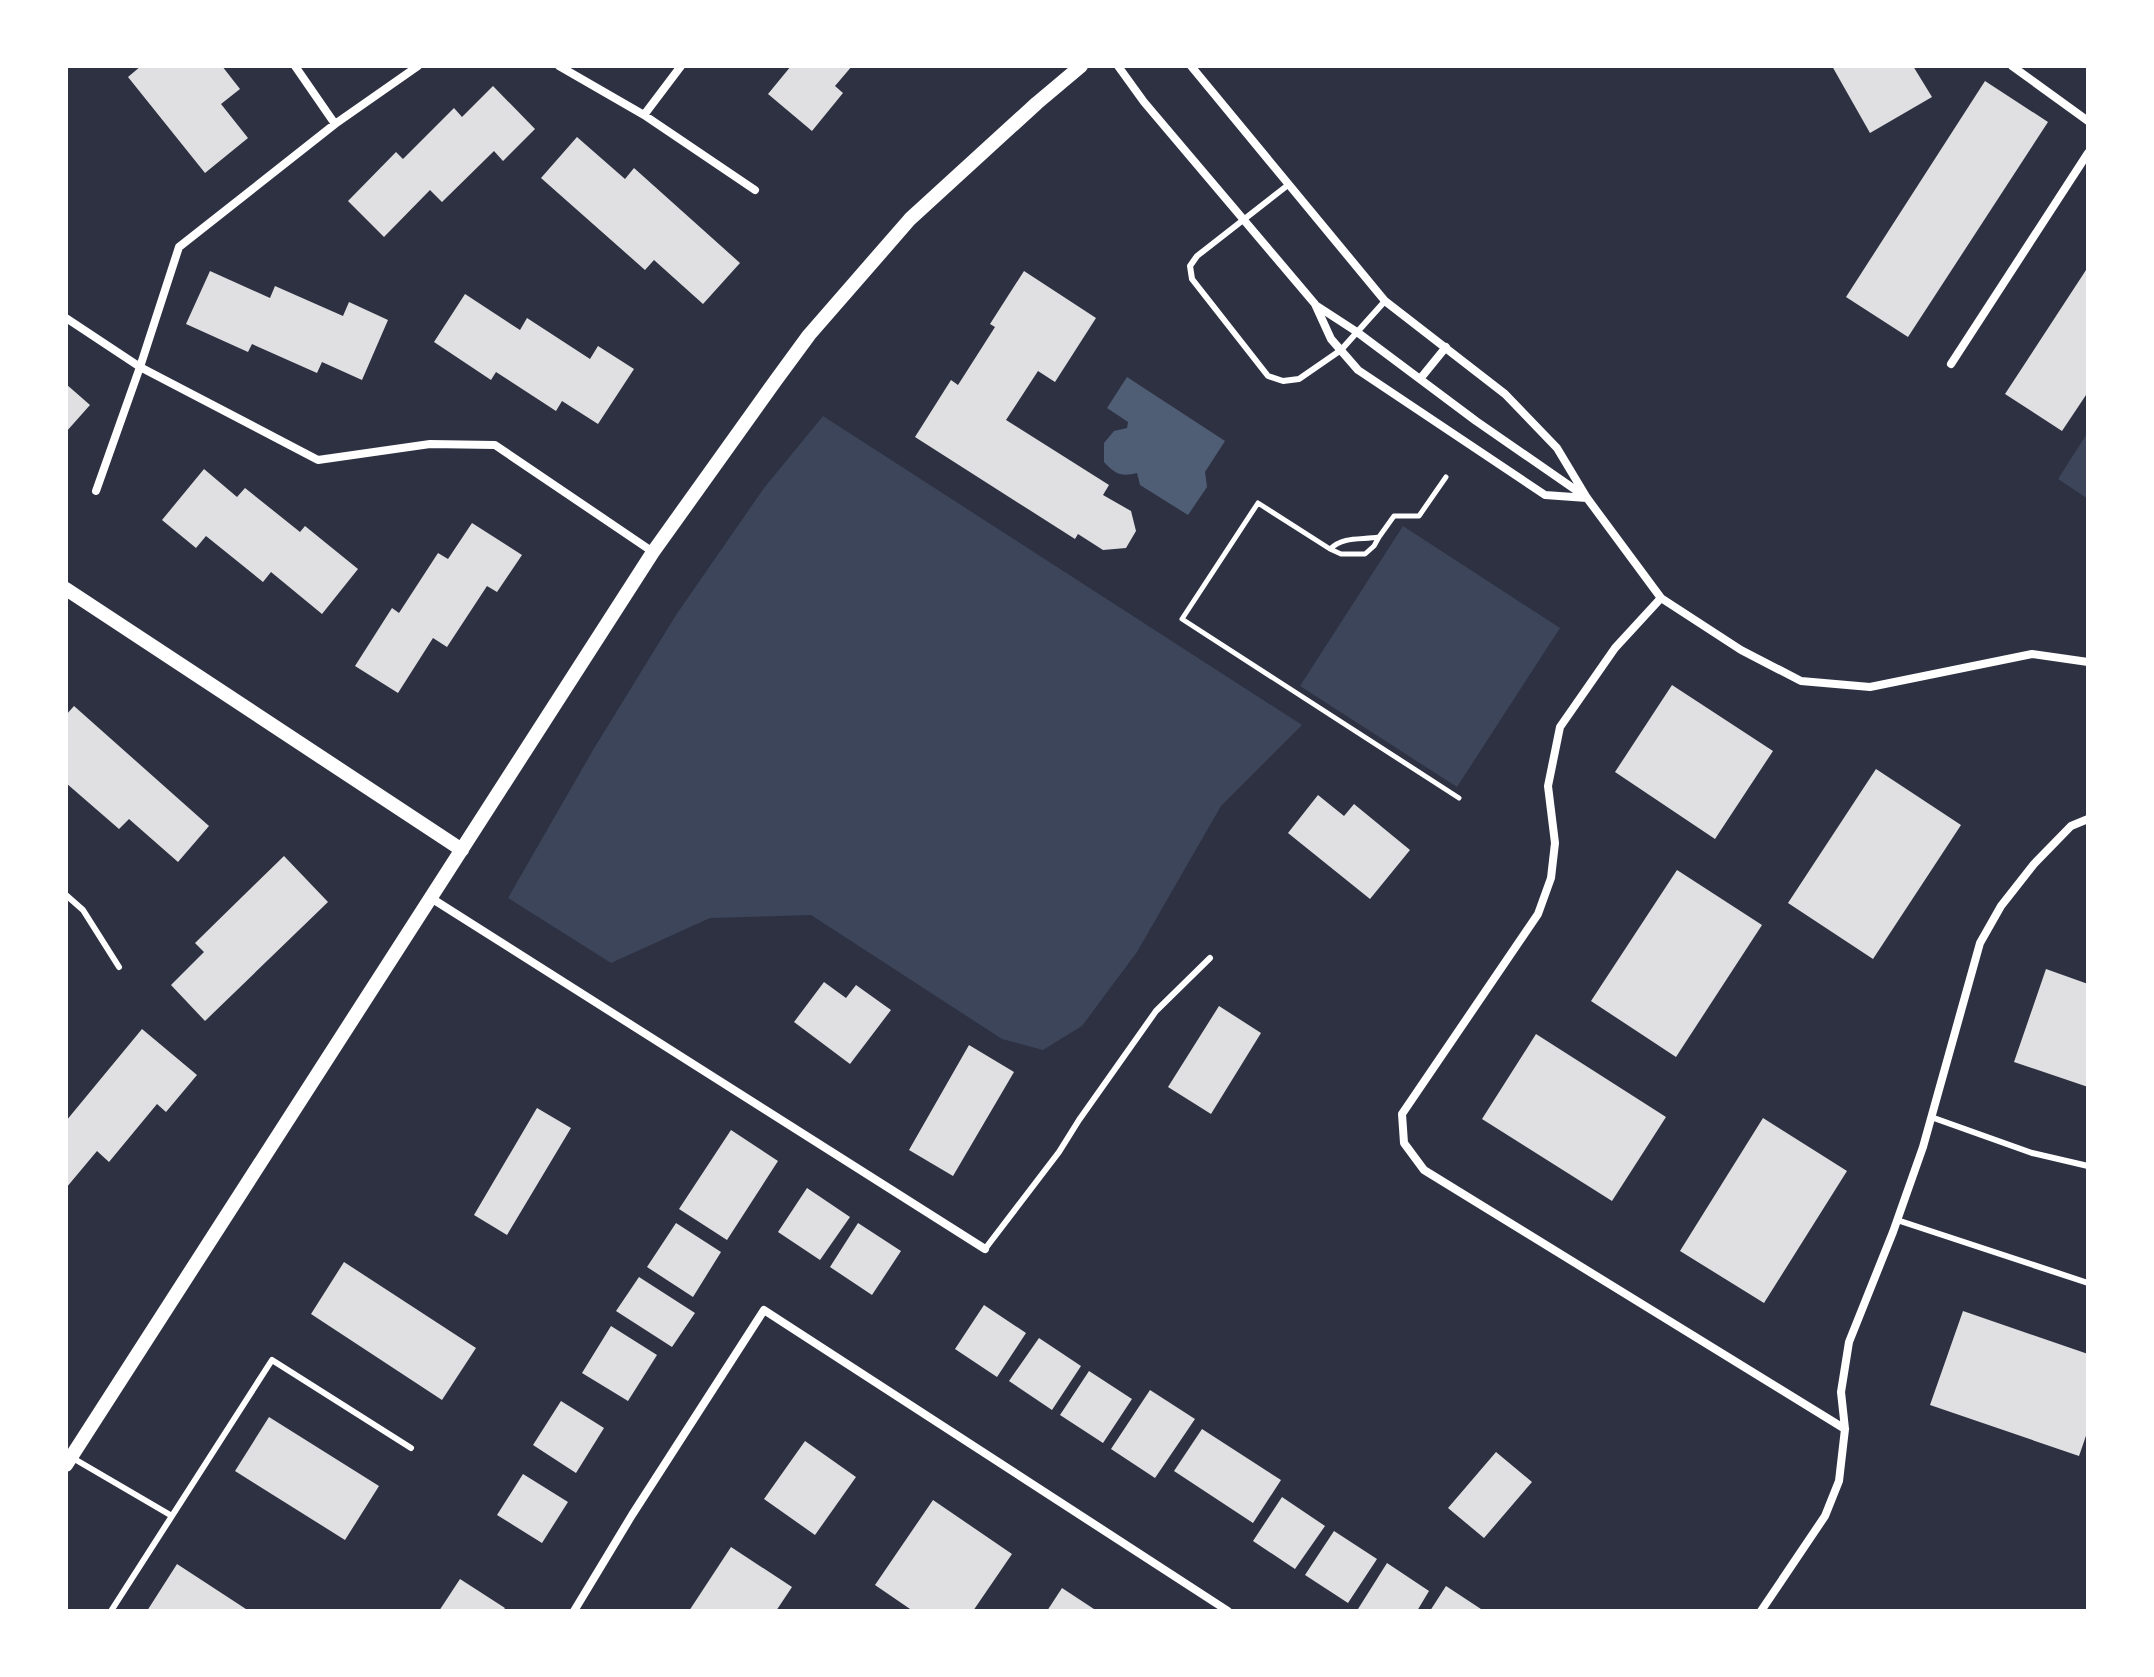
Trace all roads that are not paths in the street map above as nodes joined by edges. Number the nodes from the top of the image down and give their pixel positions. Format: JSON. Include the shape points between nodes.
{"nodes":[{"id":1,"x":295,"y":66,"type":"edge"},
{"id":2,"x":418,"y":66,"type":"edge"},
{"id":3,"x":559,"y":66,"type":"edge"},
{"id":4,"x":681,"y":66,"type":"edge"},
{"id":5,"x":1081,"y":66,"type":"edge"},
{"id":6,"x":1118,"y":66,"type":"edge"},
{"id":7,"x":1191,"y":66,"type":"edge"},
{"id":8,"x":2012,"y":66,"type":"edge"},
{"id":9,"x":644,"y":115,"type":"junction"},
{"id":10,"x":2088,"y":121,"type":"edge"},
{"id":11,"x":335,"y":124,"type":"junction"},
{"id":12,"x":2088,"y":153,"type":"edge"},
{"id":13,"x":1288,"y":185,"type":"junction"},
{"id":14,"x":755,"y":190,"type":"dead end"},
{"id":15,"x":1243,"y":219,"type":"junction"},
{"id":16,"x":1385,"y":301,"type":"junction"},
{"id":17,"x":1315,"y":304,"type":"junction"},
{"id":18,"x":66,"y":318,"type":"edge"},
{"id":19,"x":1357,"y":332,"type":"junction"},
{"id":20,"x":1446,"y":347,"type":"junction"},
{"id":21,"x":1341,"y":350,"type":"junction"},
{"id":22,"x":1951,"y":364,"type":"dead end"},
{"id":23,"x":140,"y":367,"type":"junction"},
{"id":24,"x":1420,"y":379,"type":"junction"},
{"id":25,"x":96,"y":491,"type":"dead end"},
{"id":26,"x":1587,"y":498,"type":"junction"},
{"id":27,"x":653,"y":552,"type":"junction"},
{"id":28,"x":66,"y":589,"type":"edge"},
{"id":29,"x":1661,"y":598,"type":"junction"},
{"id":30,"x":2088,"y":662,"type":"edge"},
{"id":31,"x":2088,"y":819,"type":"edge"},
{"id":32,"x":462,"y":850,"type":"junction"},
{"id":33,"x":66,"y":895,"type":"edge"},
{"id":34,"x":431,"y":898,"type":"junction"},
{"id":35,"x":1210,"y":958,"type":"dead end"},
{"id":36,"x":119,"y":967,"type":"dead end"},
{"id":37,"x":1931,"y":1117,"type":"junction"},
{"id":38,"x":2088,"y":1166,"type":"edge"},
{"id":39,"x":1897,"y":1220,"type":"junction"},
{"id":40,"x":985,"y":1249,"type":"joint"},
{"id":41,"x":2088,"y":1283,"type":"edge"},
{"id":42,"x":1845,"y":1429,"type":"junction"},
{"id":43,"x":411,"y":1448,"type":"dead end"},
{"id":44,"x":68,"y":1458,"type":"edge"},
{"id":45,"x":172,"y":1516,"type":"junction"},
{"id":46,"x":111,"y":1611,"type":"edge"},
{"id":47,"x":574,"y":1611,"type":"edge"},
{"id":48,"x":1228,"y":1611,"type":"edge"},
{"id":49,"x":1761,"y":1611,"type":"edge"}],
"edges":[{"from":1,"to":11,"type":"street"},
{"from":2,"to":11,"type":"street"},
{"from":3,"to":9,"type":"street"},
{"from":4,"to":9,"type":"street"},
{"from":5,"to":27,"type":"street","via":[[910,219],[809,335]]},
{"from":6,"to":15,"type":"street"},
{"from":7,"to":13,"type":"street"},
{"from":8,"to":10,"type":"street"},
{"from":9,"to":14,"type":"street"},
{"from":11,"to":23,"type":"street","via":[[179,247]]},
{"from":12,"to":22,"type":"street"},
{"from":13,"to":15,"type":"lane"},
{"from":13,"to":16,"type":"street"},
{"from":15,"to":17,"type":"street"},
{"from":15,"to":21,"type":"lane","via":[[1197,256],[1190,266],[1192,279],[1268,376],[1299,379]]},
{"from":16,"to":19,"type":"lane"},
{"from":16,"to":20,"type":"street"},
{"from":17,"to":19,"type":"street"},
{"from":17,"to":21,"type":"street"},
{"from":18,"to":23,"type":"street"},
{"from":19,"to":21,"type":"lane"},
{"from":19,"to":24,"type":"street"},
{"from":20,"to":24,"type":"street"},
{"from":20,"to":26,"type":"street","via":[[1505,394],[1557,448]]},
{"from":21,"to":26,"type":"street","via":[[1358,370],[1545,495]]},
{"from":23,"to":25,"type":"street"},
{"from":23,"to":27,"type":"street","via":[[318,460],[430,444],[495,445]]},
{"from":24,"to":26,"type":"street"},
{"from":26,"to":29,"type":"street"},
{"from":27,"to":32,"type":"street"},
{"from":28,"to":32,"type":"street"},
{"from":29,"to":30,"type":"street","via":[[1801,681],[1870,687],[2032,654]]},
{"from":29,"to":42,"type":"street","via":[[1615,648],[1560,727],[1548,786],[1555,843],[1551,878],[1538,914],[1402,1114],[1404,1143],[1424,1170]]},
{"from":31,"to":37,"type":"street","via":[[2071,826],[2034,864],[1980,943]]},
{"from":32,"to":34,"type":"street"},
{"from":33,"to":36,"type":"lane","via":[[83,910]]},
{"from":34,"to":40,"type":"street"},
{"from":34,"to":44,"type":"street"},
{"from":35,"to":40,"type":"lane","via":[[1156,1011]]},
{"from":37,"to":38,"type":"lane","via":[[2032,1153]]},
{"from":37,"to":39,"type":"street"},
{"from":39,"to":41,"type":"lane"},
{"from":39,"to":42,"type":"street","via":[[1849,1342],[1841,1392]]},
{"from":42,"to":49,"type":"street","via":[[1839,1481],[1825,1516]]},
{"from":43,"to":45,"type":"lane","via":[[272,1360]]},
{"from":44,"to":45,"type":"lane"},
{"from":45,"to":46,"type":"lane"},
{"from":47,"to":48,"type":"street","via":[[764,1310]]}]}
